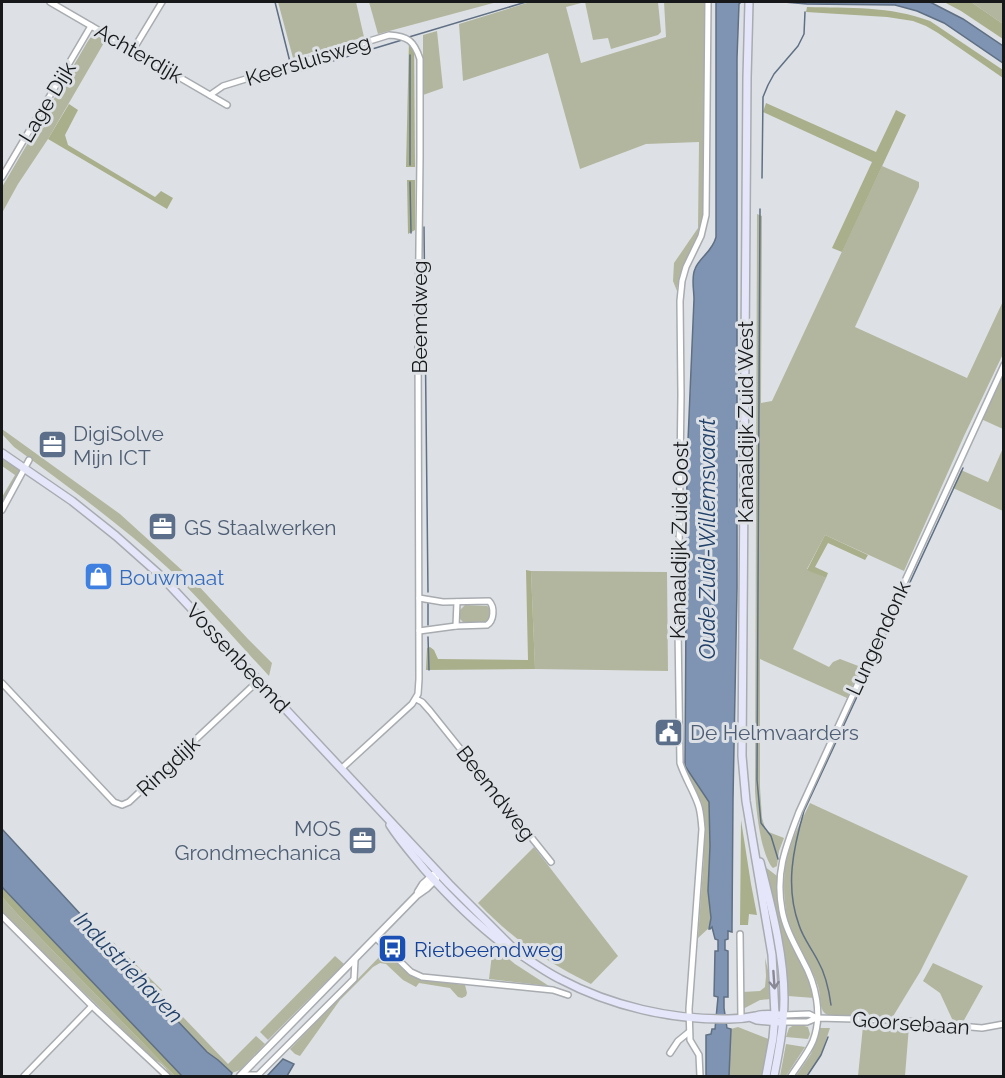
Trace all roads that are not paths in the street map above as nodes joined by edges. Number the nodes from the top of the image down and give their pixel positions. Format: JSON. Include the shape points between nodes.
{"nodes":[{"id":1,"x":50,"y":2,"type":"edge"},
{"id":2,"x":162,"y":2,"type":"edge"},
{"id":3,"x":708,"y":2,"type":"edge"},
{"id":4,"x":750,"y":2,"type":"edge"},
{"id":5,"x":92,"y":26,"type":"junction"},
{"id":6,"x":408,"y":39,"type":"joint"},
{"id":7,"x":133,"y":50,"type":"junction"},
{"id":8,"x":210,"y":95,"type":"junction"},
{"id":9,"x":227,"y":105,"type":"dead end"},
{"id":10,"x":2,"y":177,"type":"edge"},
{"id":11,"x":1004,"y":365,"type":"edge"},
{"id":12,"x":2,"y":453,"type":"edge"},
{"id":13,"x":29,"y":460,"type":"dead end"},
{"id":14,"x":25,"y":469,"type":"junction"},
{"id":15,"x":2,"y":510,"type":"edge"},
{"id":16,"x":419,"y":598,"type":"junction"},
{"id":17,"x":457,"y":602,"type":"junction"},
{"id":18,"x":456,"y":626,"type":"junction"},
{"id":19,"x":419,"y":631,"type":"junction"},
{"id":20,"x":259,"y":680,"type":"junction"},
{"id":21,"x":2,"y":682,"type":"edge"},
{"id":22,"x":416,"y":699,"type":"junction"},
{"id":23,"x":341,"y":769,"type":"junction"},
{"id":24,"x":384,"y":815,"type":"junction"},
{"id":25,"x":551,"y":862,"type":"dead end"},
{"id":26,"x":439,"y":873,"type":"junction"},
{"id":27,"x":433,"y":878,"type":"junction"},
{"id":28,"x":2,"y":916,"type":"edge"},
{"id":29,"x":740,"y":934,"type":"dead end"},
{"id":30,"x":376,"y":938,"type":"junction"},
{"id":31,"x":517,"y":952,"type":"junction"},
{"id":32,"x":355,"y":960,"type":"junction"},
{"id":33,"x":568,"y":996,"type":"dead end"},
{"id":34,"x":92,"y":1006,"type":"junction"},
{"id":35,"x":689,"y":1017,"type":"junction"},
{"id":36,"x":779,"y":1018,"type":"junction"},
{"id":37,"x":817,"y":1018,"type":"junction"},
{"id":38,"x":741,"y":1019,"type":"junction"},
{"id":39,"x":1004,"y":1024,"type":"edge"},
{"id":40,"x":689,"y":1032,"type":"junction"},
{"id":41,"x":276,"y":1040,"type":"junction"},
{"id":42,"x":285,"y":1048,"type":"junction"},
{"id":43,"x":670,"y":1053,"type":"dead end"},
{"id":44,"x":241,"y":1076,"type":"edge"},
{"id":45,"x":24,"y":1077,"type":"edge"},
{"id":46,"x":167,"y":1077,"type":"edge"},
{"id":47,"x":700,"y":1077,"type":"edge"},
{"id":48,"x":766,"y":1077,"type":"edge"},
{"id":49,"x":774,"y":1077,"type":"edge"},
{"id":50,"x":791,"y":1077,"type":"edge"}],
"edges":[{"from":1,"to":5,"type":"street","name":"Achterdijk"},
{"from":2,"to":7,"type":"street"},
{"from":3,"to":35,"type":"street","name":"Kanaaldijk Zuid Oost","via":[[706,215],[682,280],[680,301],[680,763],[700,809],[702,829]]},
{"from":4,"to":36,"type":"main road","name":"Kanaaldijk Zuid West","via":[[742,756]]},
{"from":5,"to":7,"type":"street","name":"Achterdijk"},
{"from":5,"to":10,"type":"street","name":"Lage Dijk"},
{"from":6,"to":8,"type":"street","name":"Keersluisweg","via":[[389,35],[223,86]]},
{"from":6,"to":16,"type":"street","name":"Beemdweg","via":[[420,59]]},
{"from":7,"to":8,"type":"street","name":"Achterdijk"},
{"from":8,"to":9,"type":"street","name":"Achterdijk"},
{"from":11,"to":37,"type":"street","name":"Lungendonk","via":[[784,850],[779,874],[781,909],[815,988]]},
{"from":12,"to":14,"type":"main road","name":"Vossenbeemd"},
{"from":13,"to":14,"type":"street"},
{"from":14,"to":15,"type":"street"},
{"from":14,"to":20,"type":"main road","name":"Vossenbeemd","via":[[72,501],[161,576]]},
{"from":16,"to":17,"type":"street"},
{"from":16,"to":19,"type":"street","name":"Beemdweg"},
{"from":17,"to":18,"type":"street"},
{"from":17,"to":18,"type":"street","via":[[489,602],[493,607],[491,623]]},
{"from":18,"to":19,"type":"street"},
{"from":19,"to":22,"type":"street","name":"Beemdweg"},
{"from":20,"to":21,"type":"street","name":"Ringdijk","via":[[122,805],[114,802]]},
{"from":20,"to":23,"type":"main road","name":"Vossenbeemd"},
{"from":22,"to":23,"type":"street"},
{"from":22,"to":25,"type":"street","name":"Beemdweg","via":[[430,711]]},
{"from":23,"to":24,"type":"main road","name":"Vossenbeemd"},
{"from":24,"to":26,"type":"main road","name":"Vossenbeemd"},
{"from":24,"to":27,"type":"main road","name":"Vossenbeemd"},
{"from":26,"to":27,"type":"street"},
{"from":26,"to":31,"type":"main road","name":"Vossenbeemd"},
{"from":27,"to":30,"type":"street","via":[[423,884]]},
{"from":27,"to":31,"type":"main road","name":"Vossenbeemd","via":[[478,924]]},
{"from":28,"to":34,"type":"street"},
{"from":29,"to":38,"type":"street"},
{"from":30,"to":32,"type":"street"},
{"from":30,"to":33,"type":"street","via":[[407,968],[422,976],[553,990]]},
{"from":31,"to":35,"type":"main road","name":"Vossenbeemd","via":[[559,979],[591,993],[646,1010]]},
{"from":32,"to":41,"type":"street"},
{"from":32,"to":42,"type":"street","via":[[354,979]]},
{"from":34,"to":45,"type":"street"},
{"from":34,"to":46,"type":"street"},
{"from":35,"to":38,"type":"main road","name":"Vossenbeemd"},
{"from":35,"to":40,"type":"street","name":"Kanaaldijk Zuid Oost"},
{"from":36,"to":37,"type":"street","name":"Goorsebaan","via":[[807,1022]]},
{"from":36,"to":38,"type":"main road","name":"Vossenbeemd"},
{"from":36,"to":48,"type":"main road","name":"Kanaaldijk Zuid West"},
{"from":36,"to":49,"type":"main road","name":"Kanaaldijk Zuid West"},
{"from":37,"to":39,"type":"street","name":"Goorsebaan","via":[[982,1028]]},
{"from":37,"to":50,"type":"street","via":[[812,1042]]},
{"from":40,"to":43,"type":"street"},
{"from":40,"to":47,"type":"street","name":"Kanaaldijk Zuid Oost","via":[[699,1055]]},
{"from":41,"to":42,"type":"street"},
{"from":41,"to":44,"type":"street"},
{"from":42,"to":44,"type":"street","via":[[258,1075]]}]}
